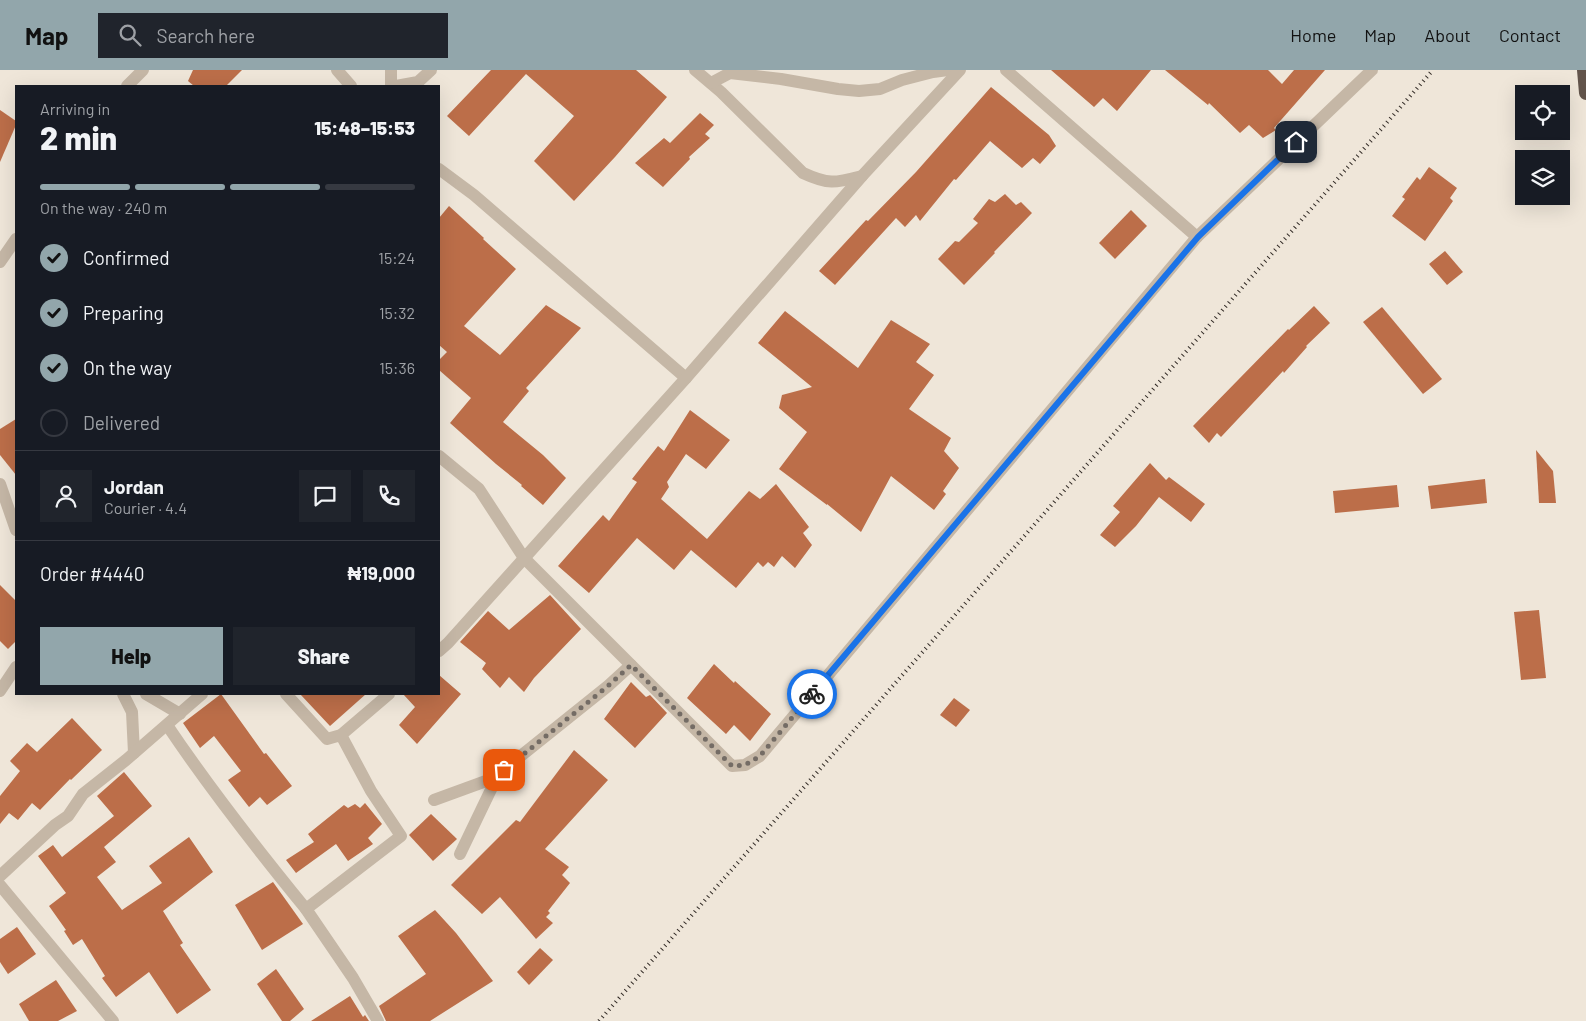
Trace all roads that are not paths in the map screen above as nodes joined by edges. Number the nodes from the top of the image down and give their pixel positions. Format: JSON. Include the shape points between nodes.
{"nodes":[{"id":1,"x":143,"y":70,"type":"edge"},
{"id":2,"x":337,"y":70,"type":"edge"},
{"id":3,"x":391,"y":70,"type":"edge"},
{"id":4,"x":431,"y":70,"type":"edge"},
{"id":5,"x":695,"y":70,"type":"edge"},
{"id":6,"x":766,"y":70,"type":"edge"},
{"id":7,"x":948,"y":70,"type":"edge"},
{"id":8,"x":960,"y":70,"type":"edge"},
{"id":9,"x":1006,"y":70,"type":"edge"},
{"id":10,"x":1584,"y":70,"type":"edge"},
{"id":11,"x":1367,"y":72,"type":"edge"},
{"id":12,"x":781,"y":79,"type":"junction"},
{"id":13,"x":418,"y":84,"type":"edge"},
{"id":14,"x":710,"y":84,"type":"junction"},
{"id":15,"x":128,"y":85,"type":"edge"},
{"id":16,"x":350,"y":85,"type":"edge"},
{"id":17,"x":391,"y":85,"type":"edge"},
{"id":18,"x":1586,"y":93,"type":"edge"},
{"id":19,"x":440,"y":170,"type":"edge"},
{"id":20,"x":862,"y":176,"type":"junction"},
{"id":21,"x":1198,"y":237,"type":"junction"},
{"id":22,"x":15,"y":240,"type":"edge"},
{"id":23,"x":4,"y":247,"type":"edge"},
{"id":24,"x":0,"y":262,"type":"edge"},
{"id":25,"x":686,"y":378,"type":"junction"},
{"id":26,"x":440,"y":458,"type":"edge"},
{"id":27,"x":0,"y":484,"type":"edge"},
{"id":28,"x":15,"y":527,"type":"edge"},
{"id":29,"x":524,"y":558,"type":"junction"},
{"id":30,"x":440,"y":650,"type":"edge"},
{"id":31,"x":631,"y":665,"type":"junction"},
{"id":32,"x":15,"y":669,"type":"edge"},
{"id":33,"x":0,"y":691,"type":"edge"},
{"id":34,"x":124,"y":695,"type":"edge"},
{"id":35,"x":148,"y":695,"type":"edge"},
{"id":36,"x":201,"y":695,"type":"edge"},
{"id":37,"x":287,"y":695,"type":"edge"},
{"id":38,"x":388,"y":695,"type":"edge"},
{"id":39,"x":180,"y":714,"type":"junction"},
{"id":40,"x":167,"y":725,"type":"junction"},
{"id":41,"x":341,"y":735,"type":"junction"},
{"id":42,"x":134,"y":753,"type":"junction"},
{"id":43,"x":497,"y":777,"type":"junction"},
{"id":44,"x":434,"y":800,"type":"dead end"},
{"id":45,"x":460,"y":854,"type":"dead end"},
{"id":46,"x":0,"y":876,"type":"edge"},
{"id":47,"x":0,"y":884,"type":"edge"},
{"id":48,"x":306,"y":908,"type":"junction"},
{"id":49,"x":113,"y":1021,"type":"edge"},
{"id":50,"x":378,"y":1021,"type":"edge"}],
"edges":[{"from":1,"to":15,"type":"street"},
{"from":2,"to":16,"type":"street"},
{"from":3,"to":17,"type":"street"},
{"from":4,"to":13,"type":"street"},
{"from":5,"to":14,"type":"street"},
{"from":6,"to":12,"type":"street"},
{"from":7,"to":12,"type":"street","via":[[902,80],[880,89],[859,91]]},
{"from":8,"to":20,"type":"street"},
{"from":9,"to":21,"type":"street"},
{"from":10,"to":18,"type":"highway"},
{"from":11,"to":21,"type":"street"},
{"from":12,"to":14,"type":"street","via":[[730,73]]},
{"from":14,"to":20,"type":"street","via":[[803,173],[819,180],[838,182]]},
{"from":19,"to":25,"type":"street","via":[[474,195]]},
{"from":20,"to":25,"type":"street"},
{"from":21,"to":31,"type":"street","via":[[760,756],[745,765],[732,766]]},
{"from":22,"to":23,"type":"street"},
{"from":23,"to":24,"type":"street"},
{"from":25,"to":29,"type":"street"},
{"from":26,"to":29,"type":"street","via":[[479,489]]},
{"from":27,"to":28,"type":"street"},
{"from":29,"to":30,"type":"street"},
{"from":29,"to":31,"type":"street"},
{"from":31,"to":43,"type":"street"},
{"from":32,"to":33,"type":"street"},
{"from":34,"to":42,"type":"street","via":[[132,712]]},
{"from":35,"to":39,"type":"street"},
{"from":36,"to":39,"type":"street"},
{"from":37,"to":41,"type":"street","via":[[327,739]]},
{"from":38,"to":41,"type":"street"},
{"from":39,"to":40,"type":"street"},
{"from":40,"to":42,"type":"street"},
{"from":40,"to":48,"type":"street","via":[[198,772]]},
{"from":41,"to":48,"type":"street","via":[[371,791],[402,836]]},
{"from":42,"to":46,"type":"street","via":[[83,794],[68,816]]},
{"from":43,"to":44,"type":"street"},
{"from":43,"to":45,"type":"street"},
{"from":47,"to":49,"type":"street"},
{"from":48,"to":50,"type":"street"}]}
